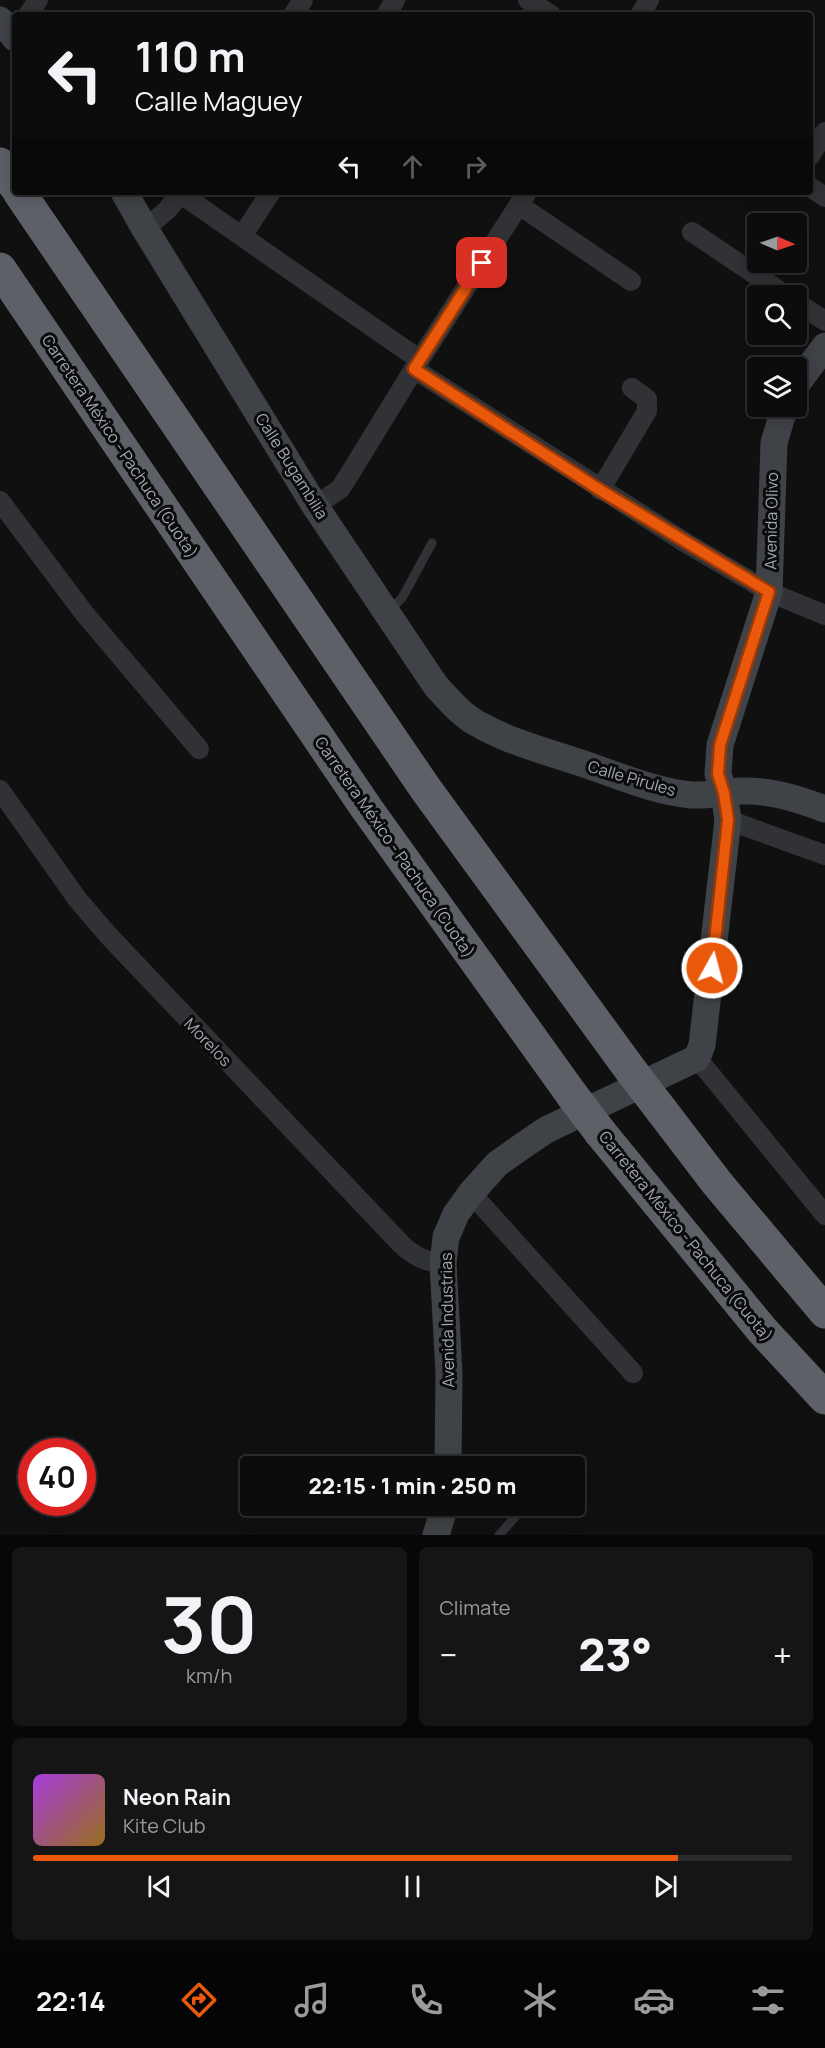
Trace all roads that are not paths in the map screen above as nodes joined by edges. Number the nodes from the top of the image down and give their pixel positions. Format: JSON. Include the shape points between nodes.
{"nodes":[{"id":1,"x":38,"y":0,"type":"edge"},
{"id":2,"x":528,"y":0,"type":"edge"},
{"id":3,"x":28,"y":12,"type":"edge"},
{"id":4,"x":546,"y":12,"type":"edge"},
{"id":5,"x":825,"y":132,"type":"edge"},
{"id":6,"x":813,"y":151,"type":"edge"},
{"id":7,"x":0,"y":164,"type":"edge"},
{"id":8,"x":12,"y":182,"type":"edge"},
{"id":9,"x":21,"y":195,"type":"edge"},
{"id":10,"x":126,"y":195,"type":"edge"},
{"id":11,"x":179,"y":195,"type":"edge"},
{"id":12,"x":184,"y":195,"type":"edge"},
{"id":13,"x":269,"y":195,"type":"edge"},
{"id":14,"x":523,"y":198,"type":"edge"},
{"id":15,"x":145,"y":230,"type":"junction"},
{"id":16,"x":692,"y":232,"type":"dead end"},
{"id":17,"x":242,"y":236,"type":"junction"},
{"id":18,"x":0,"y":269,"type":"edge"},
{"id":19,"x":631,"y":281,"type":"dead end"},
{"id":20,"x":771,"y":285,"type":"edge"},
{"id":21,"x":807,"y":309,"type":"edge"},
{"id":22,"x":825,"y":321,"type":"edge"},
{"id":23,"x":825,"y":346,"type":"edge"},
{"id":24,"x":417,"y":364,"type":"junction"},
{"id":25,"x":807,"y":370,"type":"edge"},
{"id":26,"x":633,"y":388,"type":"dead end"},
{"id":27,"x":782,"y":417,"type":"edge"},
{"id":28,"x":600,"y":490,"type":"junction"},
{"id":29,"x":0,"y":501,"type":"edge"},
{"id":30,"x":315,"y":506,"type":"junction"},
{"id":31,"x":432,"y":543,"type":"dead end"},
{"id":32,"x":769,"y":592,"type":"junction"},
{"id":33,"x":388,"y":612,"type":"junction"},
{"id":34,"x":825,"y":615,"type":"edge"},
{"id":35,"x":479,"y":725,"type":"joint"},
{"id":36,"x":199,"y":749,"type":"dead end"},
{"id":37,"x":0,"y":790,"type":"edge"},
{"id":38,"x":724,"y":793,"type":"junction"},
{"id":39,"x":825,"y":809,"type":"edge"},
{"id":40,"x":728,"y":820,"type":"junction"},
{"id":41,"x":825,"y":855,"type":"edge"},
{"id":42,"x":697,"y":1058,"type":"junction"},
{"id":43,"x":471,"y":1193,"type":"junction"},
{"id":44,"x":825,"y":1215,"type":"edge"},
{"id":45,"x":443,"y":1263,"type":"junction"},
{"id":46,"x":825,"y":1312,"type":"edge"},
{"id":47,"x":633,"y":1373,"type":"dead end"},
{"id":48,"x":825,"y":1398,"type":"edge"},
{"id":49,"x":448,"y":1456,"type":"edge"},
{"id":50,"x":516,"y":1516,"type":"edge"},
{"id":51,"x":499,"y":1535,"type":"edge"}],
"edges":[{"from":1,"to":3,"type":"street"},
{"from":2,"to":4,"type":"street"},
{"from":5,"to":6,"type":"street"},
{"from":7,"to":8,"type":"highway"},
{"from":9,"to":46,"type":"highway","bridge":true,"via":[[425,788],[662,1112]]},
{"from":10,"to":15,"type":"street","name":"Calle Bugambilia"},
{"from":11,"to":15,"type":"street"},
{"from":12,"to":17,"type":"street"},
{"from":13,"to":17,"type":"street"},
{"from":14,"to":19,"type":"street"},
{"from":14,"to":24,"type":"street"},
{"from":15,"to":30,"type":"street","name":"Calle Bugambilia"},
{"from":16,"to":20,"type":"street"},
{"from":17,"to":24,"type":"street"},
{"from":18,"to":48,"type":"highway","name":"Carretera México - Pachuca (Cuota)","bridge":true,"via":[[367,809],[572,1095],[762,1330]]},
{"from":21,"to":22,"type":"street"},
{"from":23,"to":25,"type":"street"},
{"from":24,"to":28,"type":"street"},
{"from":24,"to":30,"type":"street","via":[[340,489]]},
{"from":26,"to":28,"type":"street","via":[[647,399],[647,411]]},
{"from":27,"to":32,"type":"street","name":"Avenida Olivo","via":[[774,443]]},
{"from":28,"to":32,"type":"street"},
{"from":29,"to":36,"type":"street","via":[[84,613]]},
{"from":30,"to":33,"type":"street","name":"Calle Bugambilia"},
{"from":31,"to":33,"type":"lane","via":[[402,598]]},
{"from":32,"to":34,"type":"street"},
{"from":32,"to":38,"type":"street","name":"Avenida Olivo","via":[[720,745],[718,774]]},
{"from":33,"to":35,"type":"street","name":"Calle Bugambilia","via":[[436,686]]},
{"from":35,"to":38,"type":"street","name":"Calle Pirules","via":[[517,742],[652,787],[691,795]]},
{"from":37,"to":45,"type":"street","name":"Morelos","via":[[78,900],[134,964],[401,1244],[421,1259]]},
{"from":38,"to":39,"type":"street","name":"Calle Pirules","via":[[766,791]]},
{"from":38,"to":40,"type":"street","name":"Avenida Olivo"},
{"from":40,"to":41,"type":"street"},
{"from":40,"to":42,"type":"street","name":"Avenida Olivo","via":[[704,1030]]},
{"from":42,"to":43,"type":"street","name":"Avenida Industrias","via":[[546,1130],[497,1164]]},
{"from":42,"to":44,"type":"street"},
{"from":43,"to":45,"type":"street","name":"Avenida Industrias","via":[[446,1237]]},
{"from":43,"to":47,"type":"street"},
{"from":45,"to":49,"type":"street","name":"Avenida Industrias","via":[[449,1373]]},
{"from":50,"to":51,"type":"lane"}]}
